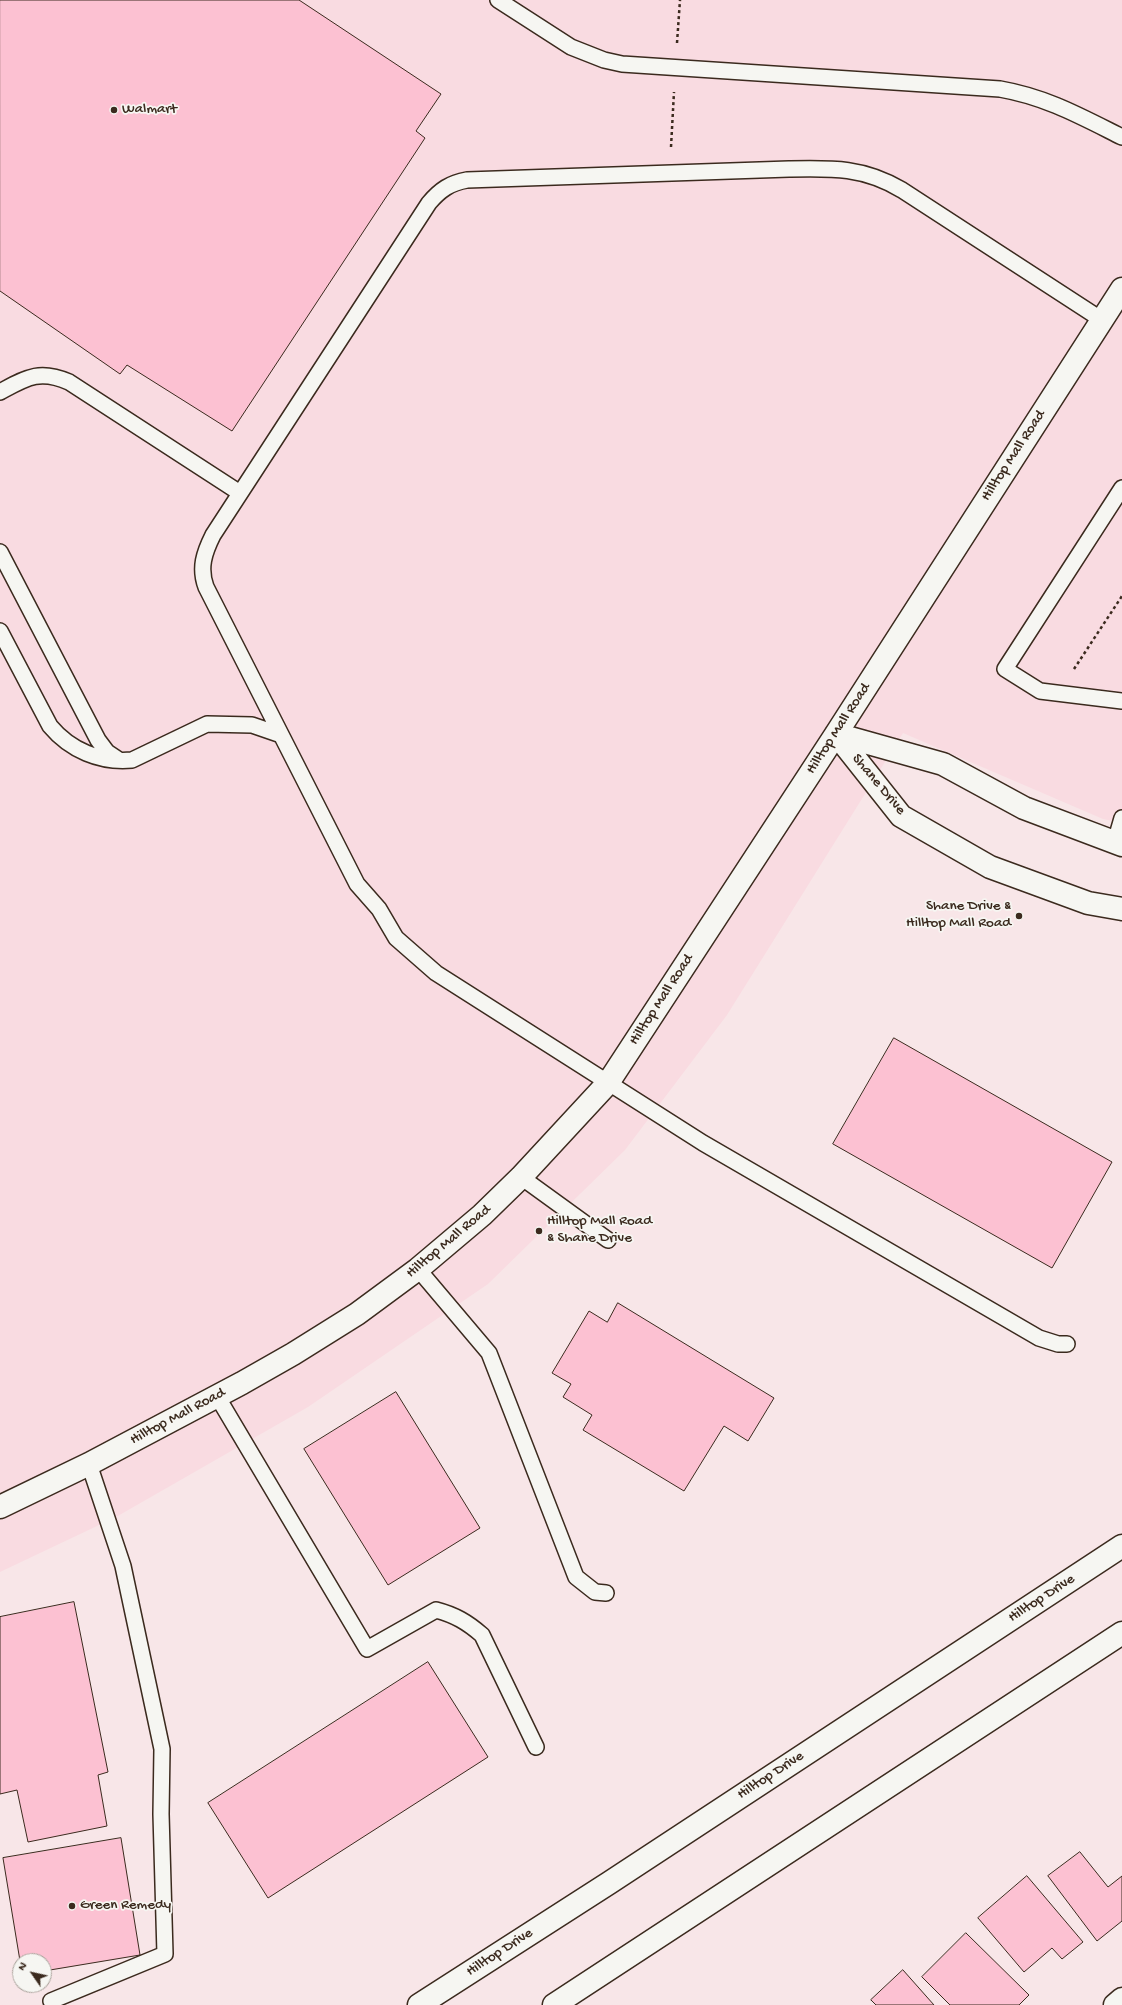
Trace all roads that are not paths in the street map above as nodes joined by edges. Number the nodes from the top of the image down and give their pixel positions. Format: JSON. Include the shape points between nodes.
{"nodes":[{"id":1,"x":498,"y":0,"type":"edge"},
{"id":2,"x":1122,"y":137,"type":"edge"},
{"id":3,"x":1122,"y":289,"type":"edge"},
{"id":4,"x":1102,"y":320,"type":"junction"},
{"id":5,"x":0,"y":392,"type":"edge"},
{"id":6,"x":1122,"y":488,"type":"edge"},
{"id":7,"x":240,"y":493,"type":"junction"},
{"id":8,"x":0,"y":552,"type":"edge"},
{"id":9,"x":0,"y":631,"type":"edge"},
{"id":10,"x":1122,"y":701,"type":"edge"},
{"id":11,"x":836,"y":734,"type":"junction"},
{"id":12,"x":280,"y":735,"type":"junction"},
{"id":13,"x":119,"y":761,"type":"junction"},
{"id":14,"x":1122,"y":818,"type":"edge"},
{"id":15,"x":1118,"y":844,"type":"edge"},
{"id":16,"x":1122,"y":909,"type":"edge"},
{"id":17,"x":608,"y":1083,"type":"junction"},
{"id":18,"x":521,"y":1177,"type":"junction"},
{"id":19,"x":608,"y":1240,"type":"dead end"},
{"id":20,"x":418,"y":1269,"type":"junction"},
{"id":21,"x":1068,"y":1344,"type":"dead end"},
{"id":22,"x":217,"y":1396,"type":"junction"},
{"id":23,"x":89,"y":1464,"type":"junction"},
{"id":24,"x":0,"y":1507,"type":"edge"},
{"id":25,"x":1122,"y":1546,"type":"edge"},
{"id":26,"x":606,"y":1593,"type":"dead end"},
{"id":27,"x":1122,"y":1633,"type":"edge"},
{"id":28,"x":536,"y":1747,"type":"dead end"},
{"id":29,"x":1122,"y":1999,"type":"edge"},
{"id":30,"x":51,"y":2001,"type":"dead end"},
{"id":31,"x":419,"y":2005,"type":"edge"},
{"id":32,"x":554,"y":2005,"type":"edge"},
{"id":33,"x":1115,"y":2005,"type":"edge"}],
"edges":[{"from":1,"to":2,"type":"lane","via":[[571,47],[588,55],[622,64],[1000,89],[1046,100]]},
{"from":3,"to":4,"type":"street","name":"Hilltop Mall Road"},
{"from":4,"to":7,"type":"lane","via":[[902,190],[874,175],[856,171],[829,168],[455,182],[445,187],[429,203]]},
{"from":4,"to":11,"type":"street","name":"Hilltop Mall Road"},
{"from":5,"to":7,"type":"lane","via":[[34,376],[52,376],[69,382]]},
{"from":6,"to":10,"type":"lane","via":[[1005,669],[1040,691]]},
{"from":7,"to":12,"type":"lane","via":[[206,549],[202,568],[203,579]]},
{"from":8,"to":13,"type":"lane","via":[[98,740],[107,752]]},
{"from":9,"to":13,"type":"lane","via":[[57,735],[79,750]]},
{"from":11,"to":15,"type":"street","name":"Shane Drive","via":[[943,764],[1024,808]]},
{"from":11,"to":16,"type":"street","name":"Shane Drive","via":[[901,816],[990,867],[1088,903]]},
{"from":11,"to":17,"type":"street","name":"Hilltop Mall Road"},
{"from":12,"to":13,"type":"lane","via":[[252,725],[207,724],[142,756]]},
{"from":12,"to":17,"type":"lane","via":[[357,884],[379,909],[396,938],[436,973]]},
{"from":14,"to":15,"type":"lane"},
{"from":17,"to":18,"type":"street","name":"Hilltop Mall Road"},
{"from":17,"to":21,"type":"lane","via":[[703,1143],[1039,1338],[1058,1344]]},
{"from":18,"to":19,"type":"lane"},
{"from":18,"to":20,"type":"street","name":"Hilltop Mall Road","via":[[482,1215]]},
{"from":20,"to":22,"type":"street","name":"Hilltop Mall Road","via":[[335,1329]]},
{"from":20,"to":26,"type":"lane","via":[[489,1352],[576,1577],[595,1592]]},
{"from":22,"to":23,"type":"street","name":"Hilltop Mall Road"},
{"from":22,"to":28,"type":"lane","via":[[367,1649],[436,1610],[468,1622],[482,1635]]},
{"from":23,"to":24,"type":"street","name":"Hilltop Mall Road"},
{"from":23,"to":30,"type":"lane","via":[[123,1566],[162,1749],[165,1954]]},
{"from":25,"to":31,"type":"street","name":"Hilltop Drive","via":[[596,1892]]},
{"from":27,"to":32,"type":"street"},
{"from":29,"to":33,"type":"street"}]}
